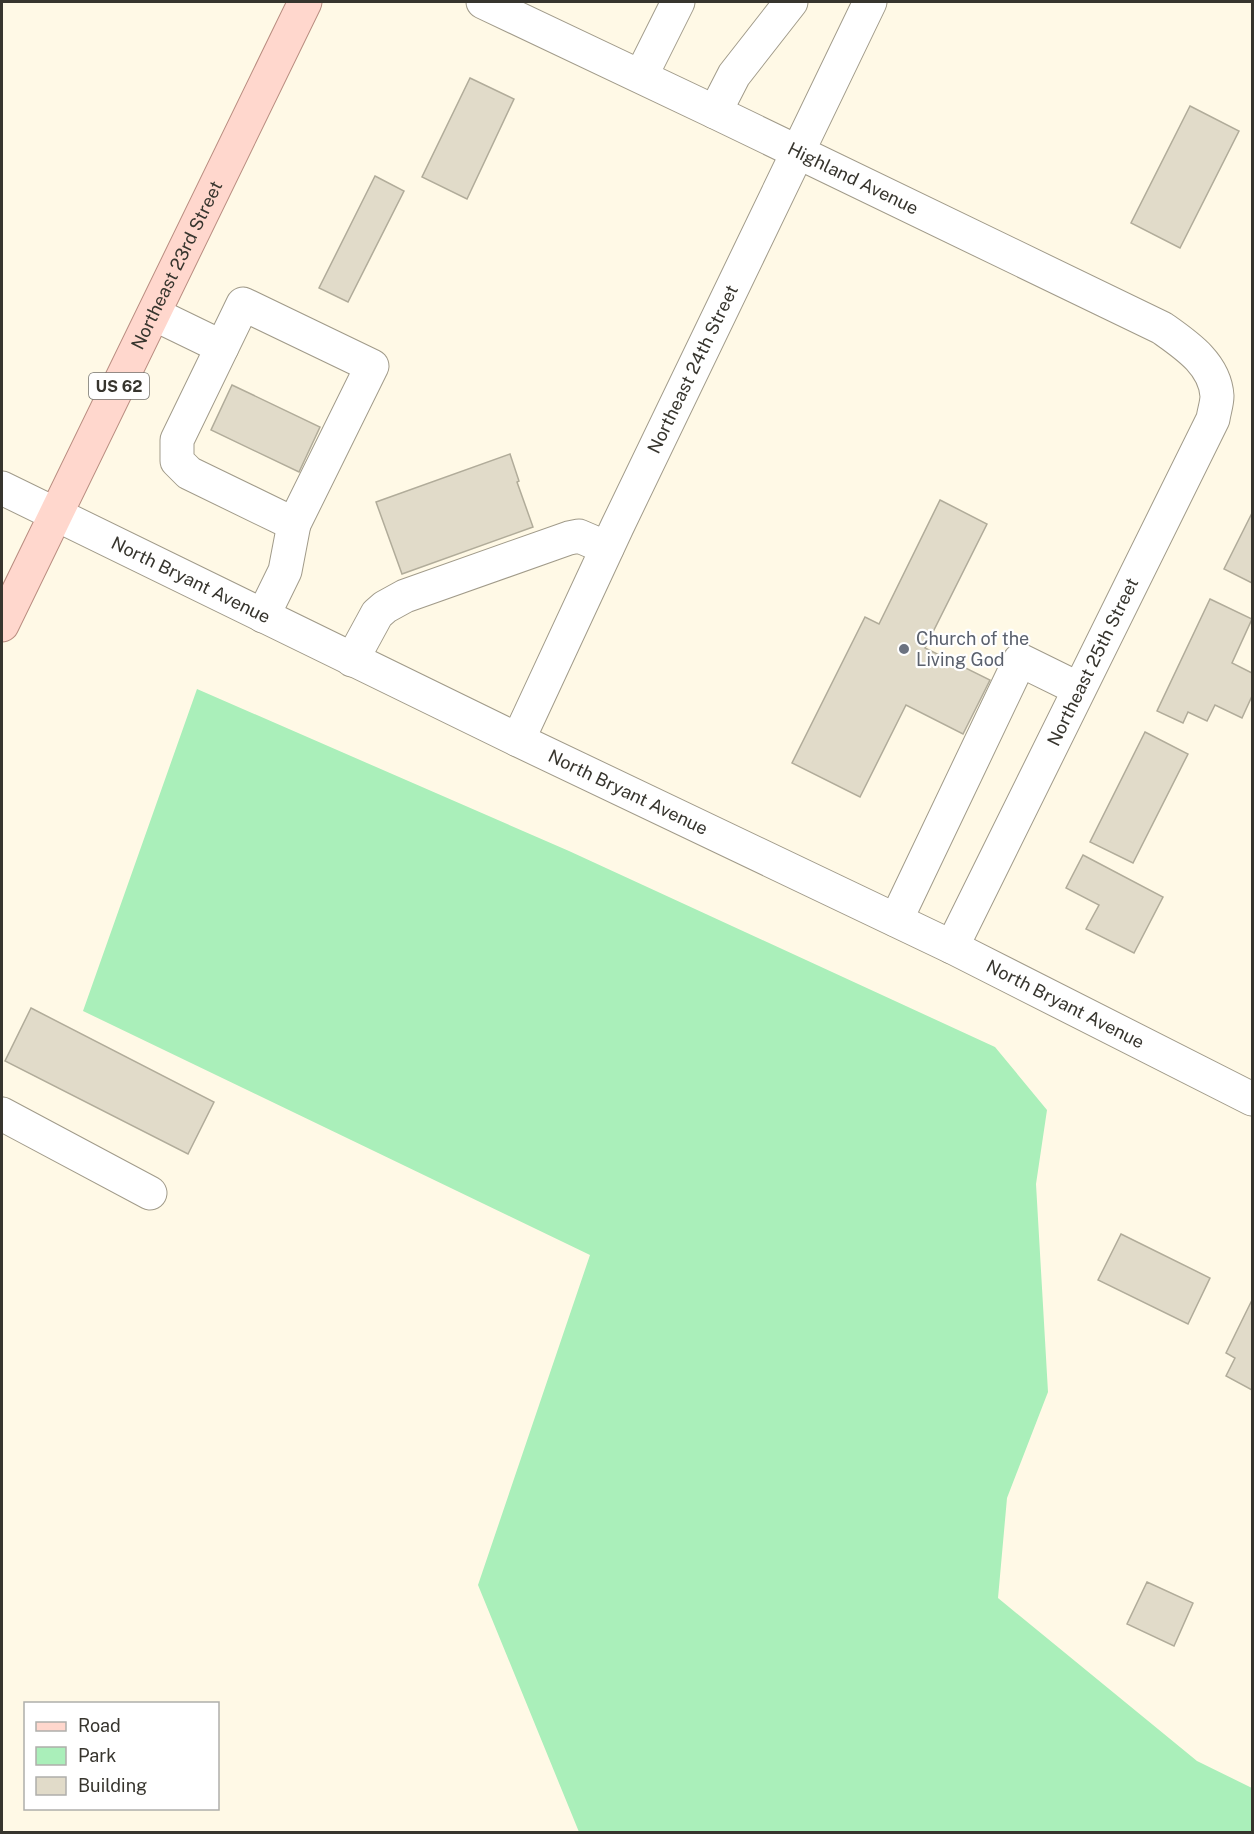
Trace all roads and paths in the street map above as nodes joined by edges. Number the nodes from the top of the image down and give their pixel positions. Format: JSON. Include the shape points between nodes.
{"nodes":[{"id":1,"x":305,"y":2,"type":"edge"},
{"id":2,"x":483,"y":2,"type":"edge"},
{"id":3,"x":678,"y":2,"type":"edge"},
{"id":4,"x":791,"y":2,"type":"edge"},
{"id":5,"x":870,"y":2,"type":"edge"},
{"id":6,"x":641,"y":76,"type":"junction"},
{"id":7,"x":715,"y":112,"type":"junction"},
{"id":8,"x":797,"y":151,"type":"junction"},
{"id":9,"x":154,"y":314,"type":"junction"},
{"id":10,"x":222,"y":347,"type":"junction"},
{"id":11,"x":1211,"y":373,"type":"joint"},
{"id":12,"x":2,"y":488,"type":"edge"},
{"id":13,"x":56,"y":515,"type":"junction"},
{"id":14,"x":294,"y":524,"type":"junction"},
{"id":15,"x":607,"y":548,"type":"junction"},
{"id":16,"x":263,"y":616,"type":"junction"},
{"id":17,"x":2,"y":625,"type":"edge"},
{"id":18,"x":352,"y":660,"type":"junction"},
{"id":19,"x":1079,"y":689,"type":"junction"},
{"id":20,"x":518,"y":740,"type":"junction"},
{"id":21,"x":896,"y":920,"type":"junction"},
{"id":22,"x":952,"y":947,"type":"junction"},
{"id":23,"x":1252,"y":1099,"type":"edge"},
{"id":24,"x":2,"y":1114,"type":"edge"},
{"id":25,"x":150,"y":1193,"type":"dead end"}],
"edges":[{"from":1,"to":9,"type":"main road","name":"Northeast 23rd Street","number":"US 62"},
{"from":2,"to":6,"type":"street","name":"Highland Avenue"},
{"from":3,"to":6,"type":"street"},
{"from":4,"to":7,"type":"street","via":[[734,75]]},
{"from":5,"to":8,"type":"street","name":"Northeast 24th Street"},
{"from":6,"to":7,"type":"street","name":"Highland Avenue"},
{"from":7,"to":8,"type":"street","name":"Highland Avenue"},
{"from":8,"to":11,"type":"street","name":"Highland Avenue","via":[[1162,328],[1193,351]]},
{"from":8,"to":15,"type":"street","name":"Northeast 24th Street"},
{"from":9,"to":10,"type":"street"},
{"from":9,"to":13,"type":"main road","name":"Northeast 23rd Street","number":"US 62"},
{"from":10,"to":14,"type":"street","via":[[177,440],[177,461],[189,474]]},
{"from":10,"to":14,"type":"street","via":[[243,304],[372,366]]},
{"from":11,"to":19,"type":"street","name":"Northeast 25th Street","via":[[1217,396],[1213,419]]},
{"from":12,"to":13,"type":"street","name":"North Bryant Avenue"},
{"from":13,"to":16,"type":"street","name":"North Bryant Avenue"},
{"from":13,"to":17,"type":"main road","name":"Northeast 23rd Street","number":"US 62"},
{"from":14,"to":16,"type":"street","via":[[285,571]]},
{"from":15,"to":18,"type":"street","via":[[579,536],[569,538],[405,596],[377,614]]},
{"from":15,"to":20,"type":"street","name":"Northeast 24th Street"},
{"from":16,"to":18,"type":"street","name":"North Bryant Avenue"},
{"from":18,"to":20,"type":"street","name":"North Bryant Avenue"},
{"from":19,"to":21,"type":"street","via":[[1020,660]]},
{"from":19,"to":22,"type":"street","name":"Northeast 25th Street"},
{"from":20,"to":21,"type":"street","name":"North Bryant Avenue"},
{"from":21,"to":22,"type":"street","name":"North Bryant Avenue"},
{"from":22,"to":23,"type":"street","name":"North Bryant Avenue"},
{"from":24,"to":25,"type":"street"}]}
